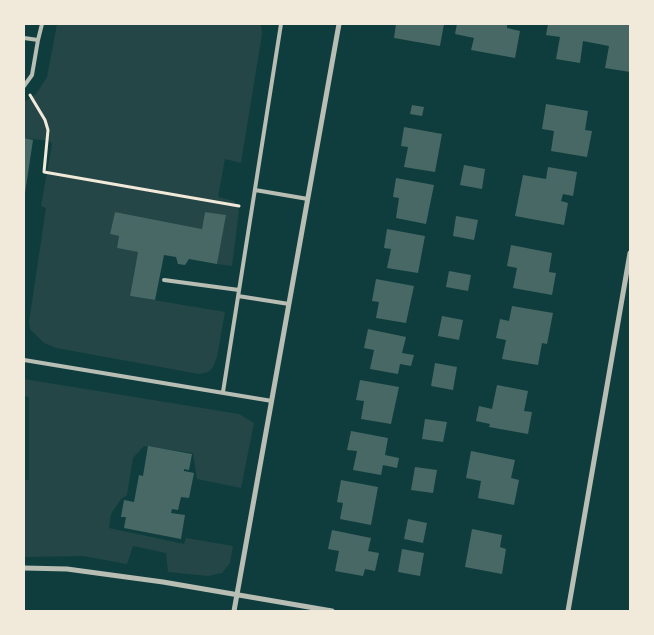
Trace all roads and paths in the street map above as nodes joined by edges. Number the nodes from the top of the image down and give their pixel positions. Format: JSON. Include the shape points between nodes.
{"nodes":[{"id":1,"x":42,"y":24,"type":"edge"},
{"id":2,"x":280,"y":24,"type":"edge"},
{"id":3,"x":339,"y":24,"type":"edge"},
{"id":4,"x":24,"y":38,"type":"edge"},
{"id":5,"x":38,"y":40,"type":"junction"},
{"id":6,"x":24,"y":86,"type":"edge"},
{"id":7,"x":255,"y":190,"type":"junction"},
{"id":8,"x":308,"y":199,"type":"junction"},
{"id":9,"x":252,"y":208,"type":"junction"},
{"id":10,"x":630,"y":254,"type":"edge"},
{"id":11,"x":164,"y":280,"type":"dead end"},
{"id":12,"x":239,"y":290,"type":"junction"},
{"id":13,"x":623,"y":292,"type":"junction"},
{"id":14,"x":630,"y":293,"type":"edge"},
{"id":15,"x":238,"y":296,"type":"junction"},
{"id":16,"x":289,"y":304,"type":"junction"},
{"id":17,"x":24,"y":360,"type":"edge"},
{"id":18,"x":223,"y":392,"type":"junction"},
{"id":19,"x":272,"y":401,"type":"junction"},
{"id":20,"x":24,"y":568,"type":"edge"},
{"id":21,"x":237,"y":594,"type":"junction"},
{"id":22,"x":234,"y":611,"type":"edge"},
{"id":23,"x":332,"y":611,"type":"edge"},
{"id":24,"x":568,"y":611,"type":"edge"}],
"edges":[{"from":1,"to":5,"type":"lane"},
{"from":2,"to":7,"type":"lane"},
{"from":3,"to":8,"type":"street"},
{"from":4,"to":5,"type":"lane"},
{"from":5,"to":6,"type":"lane","via":[[32,76]]},
{"from":6,"to":9,"type":"path","via":[[48,130],[44,172]]},
{"from":7,"to":8,"type":"lane"},
{"from":7,"to":9,"type":"lane"},
{"from":8,"to":16,"type":"street"},
{"from":9,"to":12,"type":"lane"},
{"from":10,"to":13,"type":"street"},
{"from":11,"to":12,"type":"lane"},
{"from":12,"to":15,"type":"lane"},
{"from":13,"to":14,"type":"street"},
{"from":13,"to":24,"type":"street"},
{"from":15,"to":16,"type":"lane"},
{"from":15,"to":18,"type":"lane"},
{"from":16,"to":19,"type":"street"},
{"from":17,"to":18,"type":"lane"},
{"from":18,"to":19,"type":"lane"},
{"from":19,"to":21,"type":"street"},
{"from":20,"to":21,"type":"street","via":[[67,569]]},
{"from":21,"to":22,"type":"street"},
{"from":21,"to":23,"type":"street"}]}
